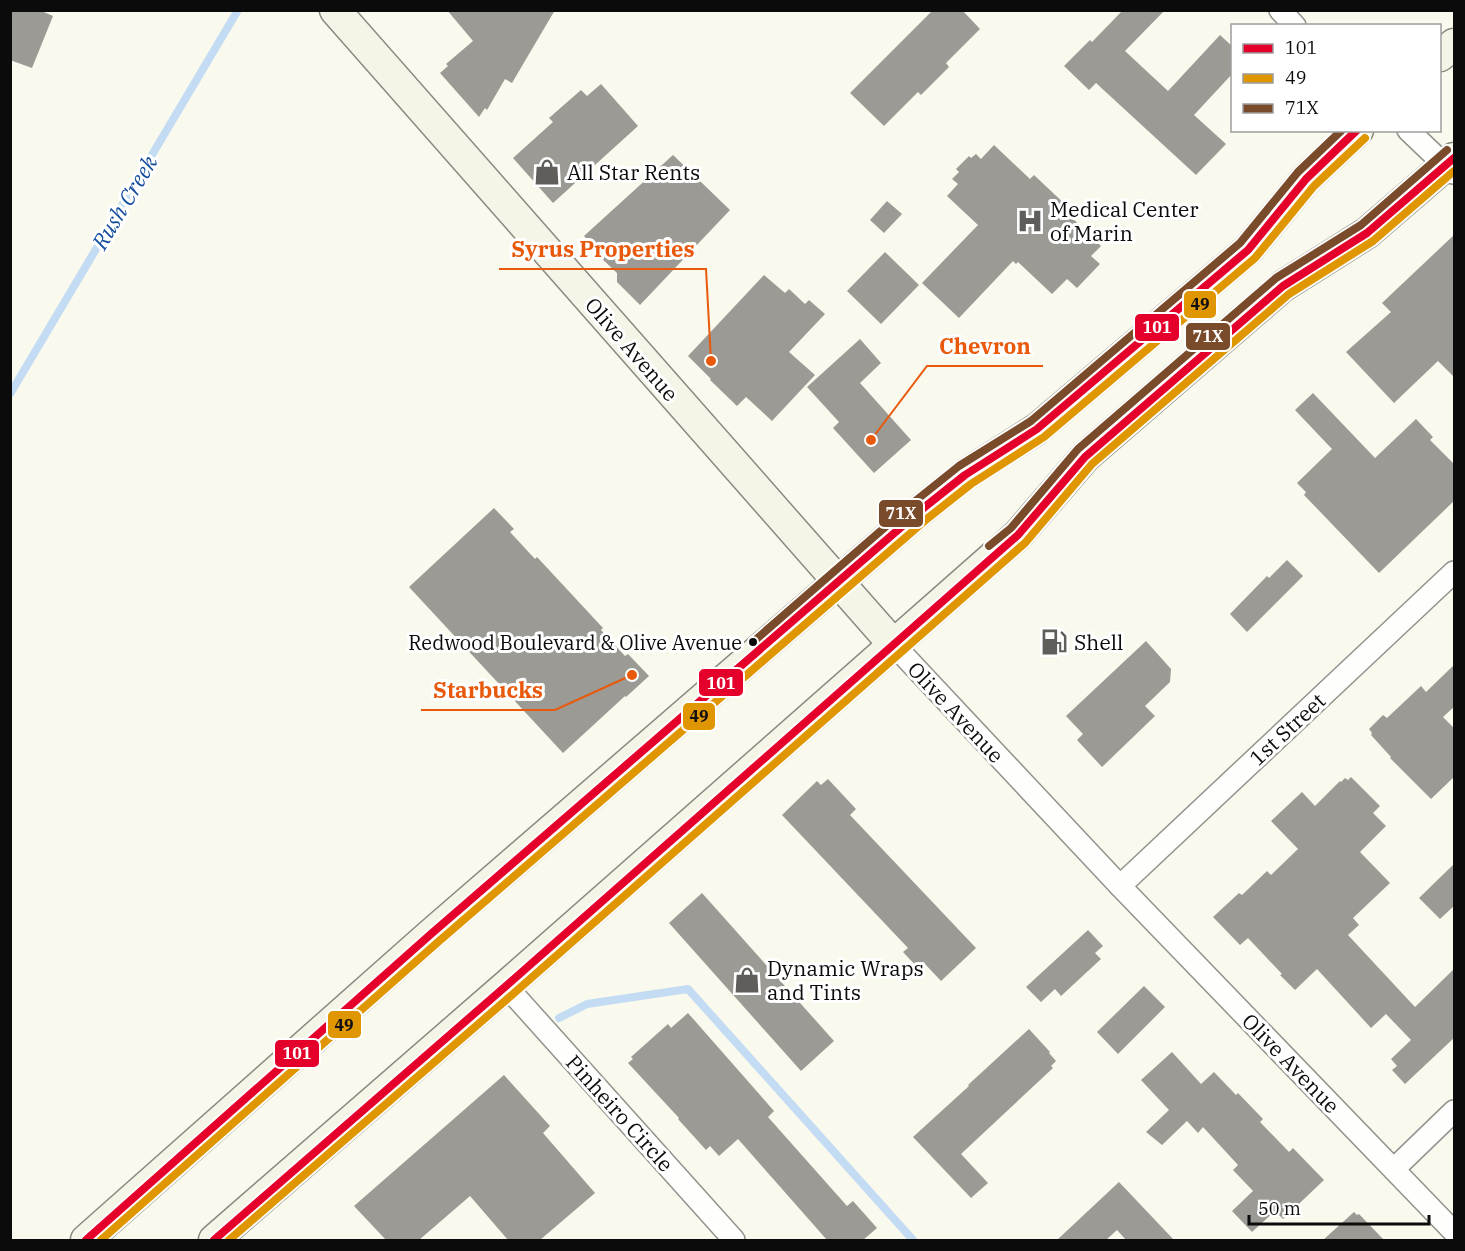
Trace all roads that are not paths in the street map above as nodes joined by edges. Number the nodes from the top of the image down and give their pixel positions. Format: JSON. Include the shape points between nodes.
{"nodes":[{"id":1,"x":335,"y":10,"type":"edge"},
{"id":2,"x":1280,"y":10,"type":"edge"},
{"id":3,"x":1293,"y":24,"type":"edge"},
{"id":4,"x":1455,"y":44,"type":"edge"},
{"id":5,"x":1441,"y":55,"type":"edge"},
{"id":6,"x":1356,"y":132,"type":"edge"},
{"id":7,"x":1410,"y":132,"type":"edge"},
{"id":8,"x":1451,"y":166,"type":"edge"},
{"id":9,"x":1455,"y":572,"type":"edge"},
{"id":10,"x":838,"y":583,"type":"junction"},
{"id":11,"x":894,"y":645,"type":"junction"},
{"id":12,"x":1120,"y":886,"type":"junction"},
{"id":13,"x":506,"y":986,"type":"junction"},
{"id":14,"x":1455,"y":1111,"type":"edge"},
{"id":15,"x":1394,"y":1169,"type":"junction"},
{"id":16,"x":1455,"y":1232,"type":"edge"},
{"id":17,"x":86,"y":1240,"type":"edge"},
{"id":18,"x":214,"y":1240,"type":"edge"},
{"id":19,"x":734,"y":1240,"type":"edge"}],
"edges":[{"from":1,"to":10,"type":"main road","name":"Olive Avenue"},
{"from":2,"to":3,"type":"street"},
{"from":4,"to":5,"type":"main road"},
{"from":6,"to":10,"type":"main road","via":[[1306,179],[1248,250],[1037,429],[965,475]]},
{"from":7,"to":8,"type":"street"},
{"from":8,"to":11,"type":"main road","via":[[1367,233],[1283,286],[1085,457],[1018,535]]},
{"from":9,"to":12,"type":"street","name":"1st Street"},
{"from":10,"to":11,"type":"main road","name":"Olive Avenue"},
{"from":10,"to":17,"type":"main road","via":[[431,934]]},
{"from":11,"to":12,"type":"street","name":"Olive Avenue"},
{"from":11,"to":13,"type":"main road"},
{"from":12,"to":15,"type":"street","name":"Olive Avenue"},
{"from":13,"to":18,"type":"main road"},
{"from":13,"to":19,"type":"street","name":"Pinheiro Circle"},
{"from":14,"to":15,"type":"street"},
{"from":15,"to":16,"type":"street","name":"Olive Avenue"}]}
